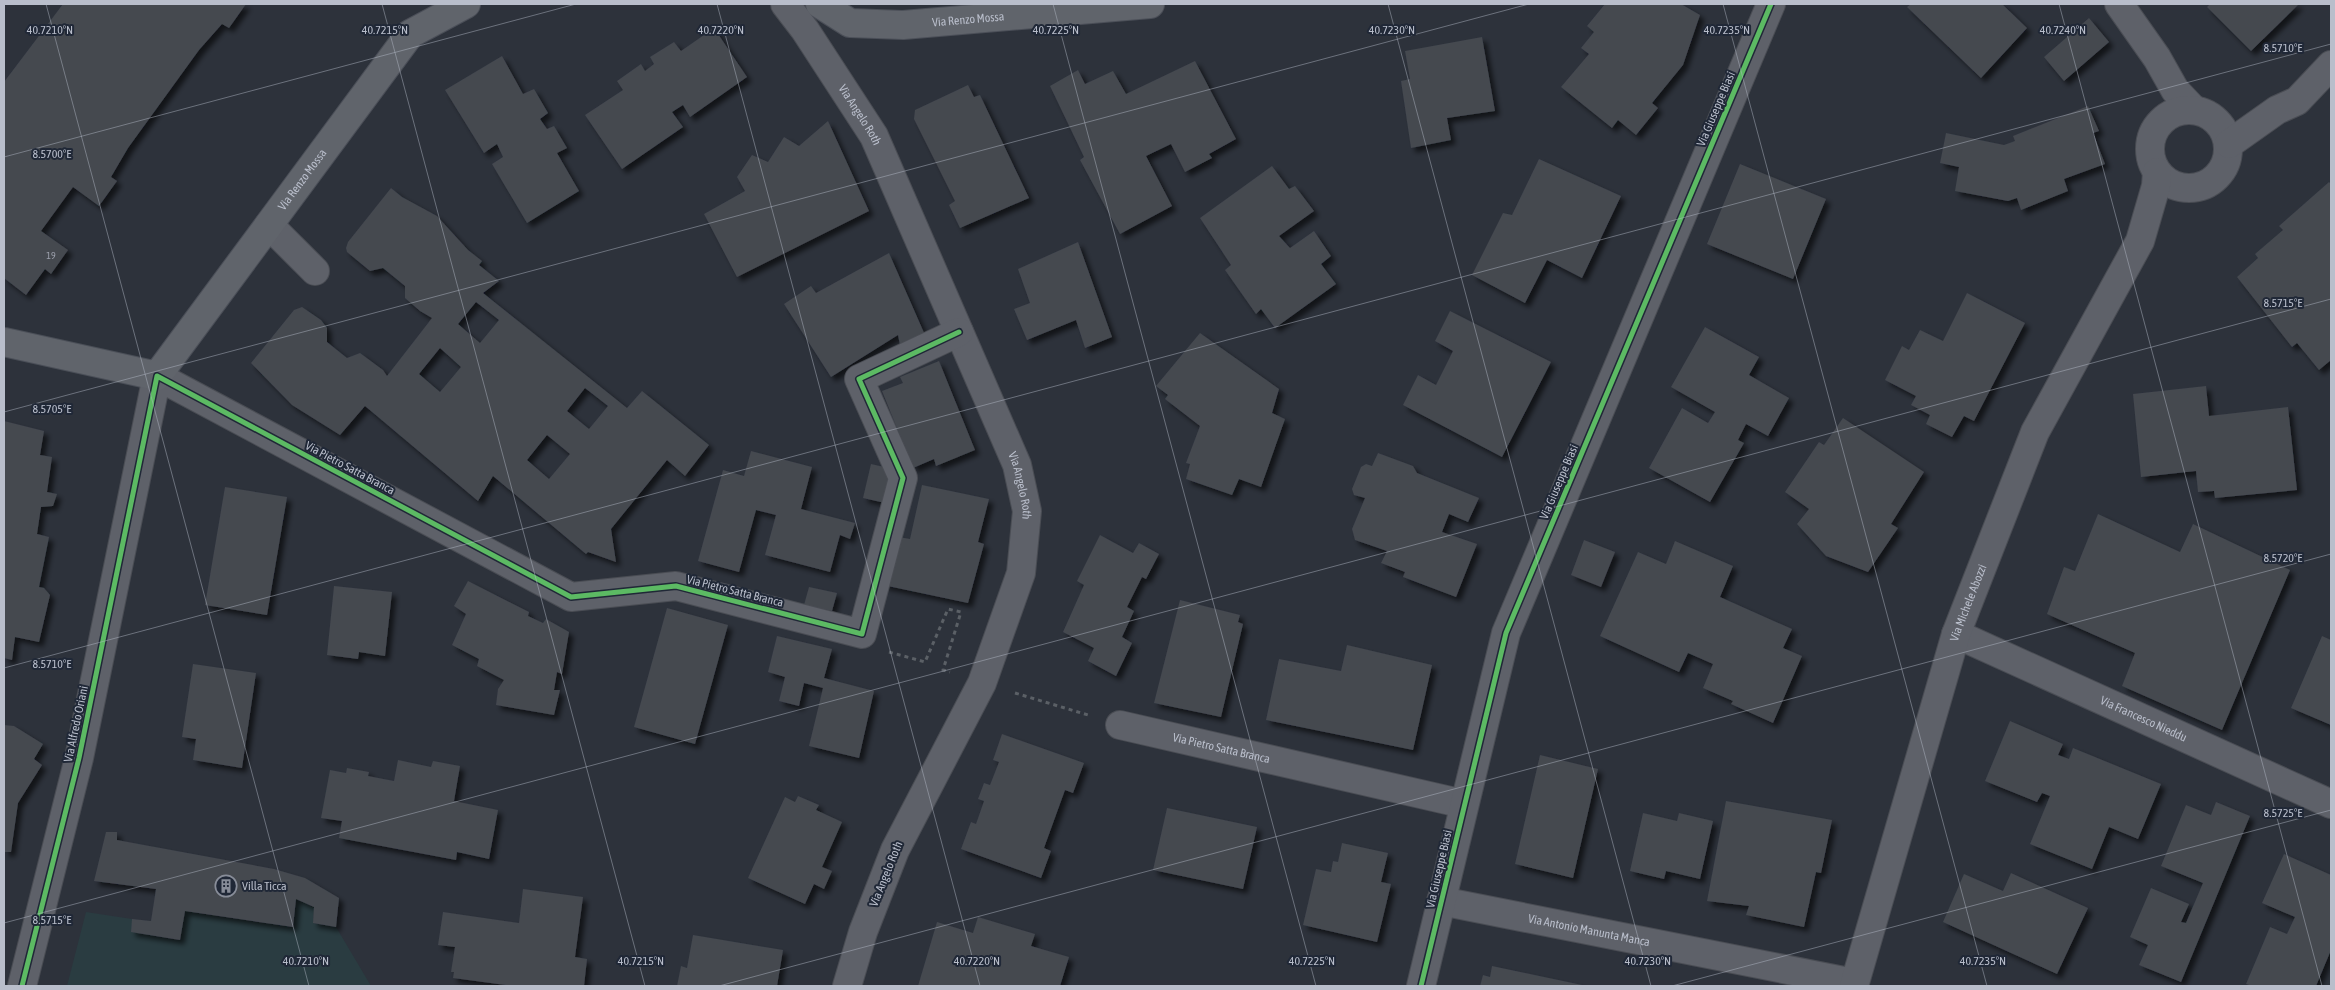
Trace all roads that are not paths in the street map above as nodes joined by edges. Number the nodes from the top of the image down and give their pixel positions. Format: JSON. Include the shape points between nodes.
{"nodes":[{"id":1,"x":466,"y":4,"type":"edge"},
{"id":2,"x":785,"y":4,"type":"edge"},
{"id":3,"x":820,"y":4,"type":"edge"},
{"id":4,"x":1150,"y":4,"type":"edge"},
{"id":5,"x":1771,"y":4,"type":"edge"},
{"id":6,"x":2119,"y":4,"type":"edge"},
{"id":7,"x":2156,"y":58,"type":"junction"},
{"id":8,"x":2331,"y":65,"type":"edge"},
{"id":9,"x":2277,"y":110,"type":"junction"},
{"id":10,"x":2204,"y":114,"type":"junction"},
{"id":11,"x":2160,"y":122,"type":"junction"},
{"id":12,"x":2229,"y":144,"type":"junction"},
{"id":13,"x":2157,"y":172,"type":"junction"},
{"id":14,"x":2192,"y":188,"type":"junction"},
{"id":15,"x":269,"y":226,"type":"junction"},
{"id":16,"x":2140,"y":241,"type":"junction"},
{"id":17,"x":315,"y":271,"type":"dead end"},
{"id":18,"x":960,"y":332,"type":"junction"},
{"id":19,"x":4,"y":342,"type":"edge"},
{"id":20,"x":157,"y":376,"type":"junction"},
{"id":21,"x":1956,"y":634,"type":"junction"},
{"id":22,"x":1120,"y":725,"type":"road end"},
{"id":23,"x":1464,"y":804,"type":"junction"},
{"id":24,"x":2331,"y":804,"type":"edge"},
{"id":25,"x":1441,"y":900,"type":"junction"},
{"id":26,"x":1854,"y":985,"type":"edge"},
{"id":27,"x":22,"y":986,"type":"edge"},
{"id":28,"x":847,"y":986,"type":"edge"},
{"id":29,"x":1421,"y":986,"type":"edge"}],
"edges":[{"from":1,"to":15,"type":"main road","name":"Via Renzo Mossa","via":[[410,34]]},
{"from":2,"to":18,"type":"street","name":"Via Angelo Roth","via":[[874,136]]},
{"from":3,"to":4,"type":"main road","name":"Via Renzo Mossa","via":[[850,23],[903,25]]},
{"from":5,"to":23,"type":"street","name":"Via Giuseppe Biasi","via":[[1506,633]]},
{"from":6,"to":7,"type":"street"},
{"from":7,"to":10,"type":"street","via":[[2175,90]]},
{"from":7,"to":11,"type":"street","via":[[2161,97]]},
{"from":8,"to":9,"type":"street","via":[[2297,100]]},
{"from":9,"to":10,"type":"street"},
{"from":9,"to":12,"type":"street"},
{"from":10,"to":11,"type":"street","via":[[2181,110]]},
{"from":10,"to":12,"type":"street","via":[[2222,126]]},
{"from":11,"to":13,"type":"street","via":[[2149,146]]},
{"from":12,"to":14,"type":"street","via":[[2228,157],[2219,174],[2204,185]]},
{"from":13,"to":14,"type":"street","via":[[2172,184]]},
{"from":13,"to":16,"type":"street","name":"Via Michele Abozzi"},
{"from":14,"to":16,"type":"street","name":"Via Michele Abozzi"},
{"from":15,"to":17,"type":"street"},
{"from":15,"to":20,"type":"main road","name":"Via Renzo Mossa"},
{"from":16,"to":21,"type":"street","name":"Via Michele Abozzi","via":[[2035,432]]},
{"from":18,"to":20,"type":"street","name":"Via Pietro Satta Branca","via":[[859,379],[903,478],[862,634],[676,586],[571,597]]},
{"from":18,"to":28,"type":"street","name":"Via Angelo Roth","via":[[1016,465],[1027,511],[1021,573],[982,683],[895,850],[863,932]]},
{"from":19,"to":20,"type":"main road"},
{"from":20,"to":27,"type":"street","name":"Via Alfredo Oriani","via":[[79,758]]},
{"from":21,"to":24,"type":"street","name":"Via Francesco Nieddu"},
{"from":21,"to":26,"type":"street","name":"Via Michele Abozzi"},
{"from":22,"to":23,"type":"street","name":"Via Pietro Satta Branca"},
{"from":23,"to":25,"type":"street","name":"Via Giuseppe Biasi"},
{"from":25,"to":26,"type":"street","name":"Via Antonio Manunta Manca"},
{"from":25,"to":29,"type":"street","name":"Via Giuseppe Biasi"}]}
